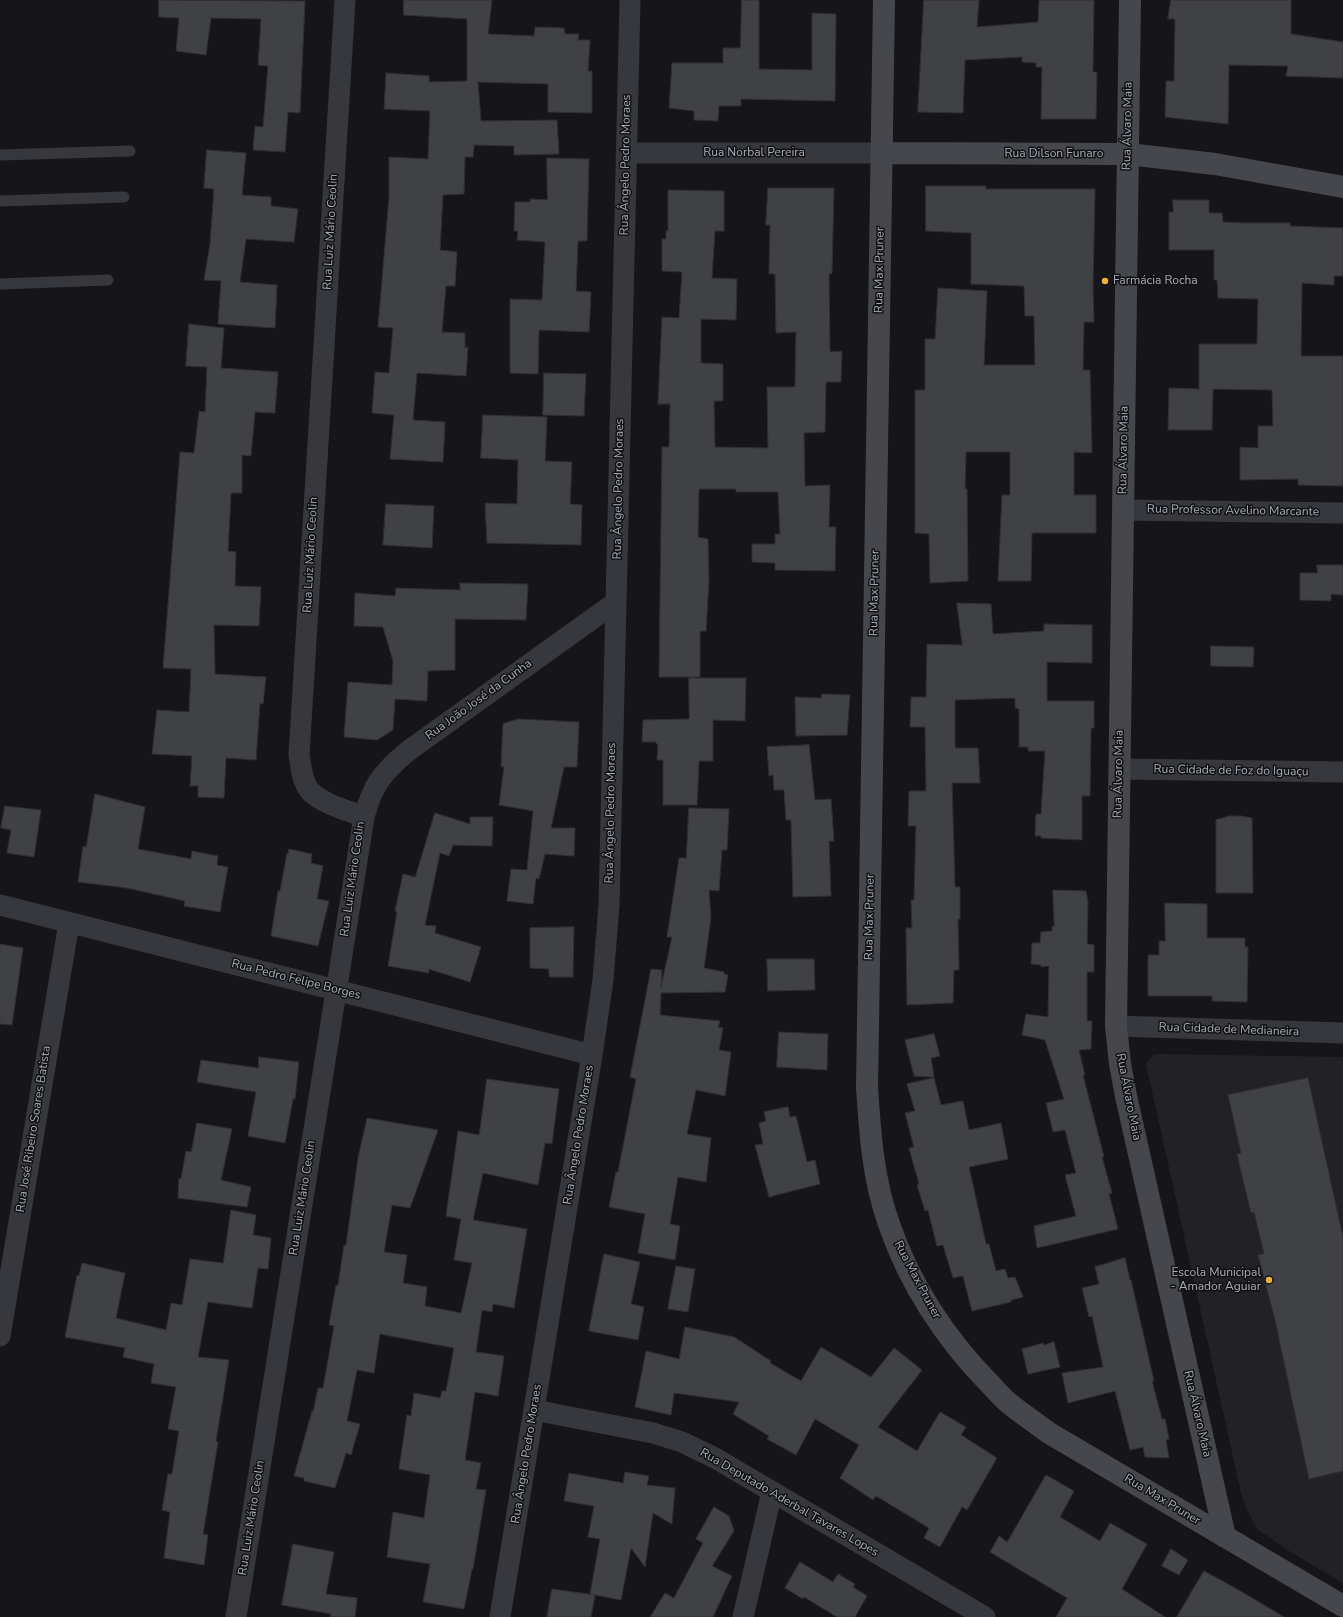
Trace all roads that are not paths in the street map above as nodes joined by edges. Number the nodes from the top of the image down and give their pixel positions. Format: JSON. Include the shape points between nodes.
{"nodes":[{"id":1,"x":345,"y":0,"type":"edge"},
{"id":2,"x":630,"y":0,"type":"edge"},
{"id":3,"x":884,"y":0,"type":"edge"},
{"id":4,"x":1130,"y":0,"type":"edge"},
{"id":5,"x":130,"y":151,"type":"dead end"},
{"id":6,"x":626,"y":153,"type":"junction"},
{"id":7,"x":882,"y":154,"type":"junction"},
{"id":8,"x":1128,"y":154,"type":"junction"},
{"id":9,"x":0,"y":155,"type":"edge"},
{"id":10,"x":1343,"y":187,"type":"edge"},
{"id":11,"x":124,"y":196,"type":"dead end"},
{"id":12,"x":0,"y":201,"type":"edge"},
{"id":13,"x":108,"y":280,"type":"dead end"},
{"id":14,"x":0,"y":284,"type":"edge"},
{"id":15,"x":1123,"y":510,"type":"junction"},
{"id":16,"x":1343,"y":513,"type":"edge"},
{"id":17,"x":616,"y":602,"type":"junction"},
{"id":18,"x":1120,"y":769,"type":"junction"},
{"id":19,"x":1343,"y":772,"type":"edge"},
{"id":20,"x":364,"y":817,"type":"junction"},
{"id":21,"x":0,"y":905,"type":"edge"},
{"id":22,"x":69,"y":923,"type":"junction"},
{"id":23,"x":337,"y":990,"type":"junction"},
{"id":24,"x":1116,"y":1026,"type":"junction"},
{"id":25,"x":1343,"y":1033,"type":"edge"},
{"id":26,"x":592,"y":1055,"type":"junction"},
{"id":27,"x":0,"y":1336,"type":"edge"},
{"id":28,"x":534,"y":1410,"type":"junction"},
{"id":29,"x":772,"y":1492,"type":"junction"},
{"id":30,"x":1225,"y":1537,"type":"junction"},
{"id":31,"x":1343,"y":1606,"type":"edge"},
{"id":32,"x":236,"y":1617,"type":"edge"},
{"id":33,"x":500,"y":1617,"type":"edge"},
{"id":34,"x":743,"y":1617,"type":"edge"},
{"id":35,"x":985,"y":1617,"type":"edge"}],
"edges":[{"from":1,"to":20,"type":"street","name":"Rua Luiz Mário Ceolin","via":[[299,755],[302,773],[309,790],[325,801]]},
{"from":2,"to":6,"type":"street","name":"Rua Ângelo Pedro Moraes"},
{"from":3,"to":7,"type":"street","name":"Rua Max Pruner"},
{"from":4,"to":8,"type":"street","name":"Rua Álvaro Maia"},
{"from":5,"to":9,"type":"lane"},
{"from":6,"to":7,"type":"street","name":"Rua Norbal Pereira"},
{"from":6,"to":17,"type":"street","name":"Rua Ângelo Pedro Moraes"},
{"from":7,"to":8,"type":"street","name":"Rua Dilson Funaro"},
{"from":7,"to":30,"type":"street","name":"Rua Max Pruner","via":[[867,1087],[871,1143],[878,1185],[891,1230],[922,1295],[972,1365],[1009,1404],[1049,1433]]},
{"from":8,"to":10,"type":"street","name":"Rua Dilson Funaro","via":[[1215,164]]},
{"from":8,"to":15,"type":"street","name":"Rua Álvaro Maia"},
{"from":11,"to":12,"type":"lane"},
{"from":13,"to":14,"type":"lane"},
{"from":15,"to":16,"type":"street","name":"Rua Professor Avelino Marcante"},
{"from":15,"to":18,"type":"street","name":"Rua Álvaro Maia"},
{"from":17,"to":20,"type":"street","name":"Rua João José da Cunha","via":[[414,746],[394,763],[378,781],[369,798]]},
{"from":17,"to":26,"type":"street","name":"Rua Ângelo Pedro Moraes","via":[[609,905],[603,980]]},
{"from":18,"to":19,"type":"street","name":"Rua Cidade de Foz do Iguaçu"},
{"from":18,"to":24,"type":"street","name":"Rua Álvaro Maia"},
{"from":20,"to":23,"type":"street","name":"Rua Luiz Mário Ceolin"},
{"from":21,"to":22,"type":"street","name":"Rua Pedro Felipe Borges"},
{"from":22,"to":23,"type":"street","name":"Rua Pedro Felipe Borges"},
{"from":22,"to":27,"type":"street","name":"Rua José Ribeiro Soares Batista"},
{"from":23,"to":26,"type":"street","name":"Rua Pedro Felipe Borges"},
{"from":23,"to":32,"type":"street","name":"Rua Luiz Mário Ceolin"},
{"from":24,"to":25,"type":"street","name":"Rua Cidade de Medianeira"},
{"from":24,"to":30,"type":"street","name":"Rua Álvaro Maia","via":[[1126,1096]]},
{"from":26,"to":28,"type":"street","name":"Rua Ângelo Pedro Moraes"},
{"from":28,"to":29,"type":"street","name":"Rua Deputado Aderbal Tavares Lopes","via":[[653,1433],[682,1442],[715,1458]]},
{"from":28,"to":33,"type":"street","name":"Rua Ângelo Pedro Moraes"},
{"from":29,"to":34,"type":"street"},
{"from":29,"to":35,"type":"street","name":"Rua Deputado Aderbal Tavares Lopes"},
{"from":30,"to":31,"type":"street","name":"Rua Max Pruner"}]}
